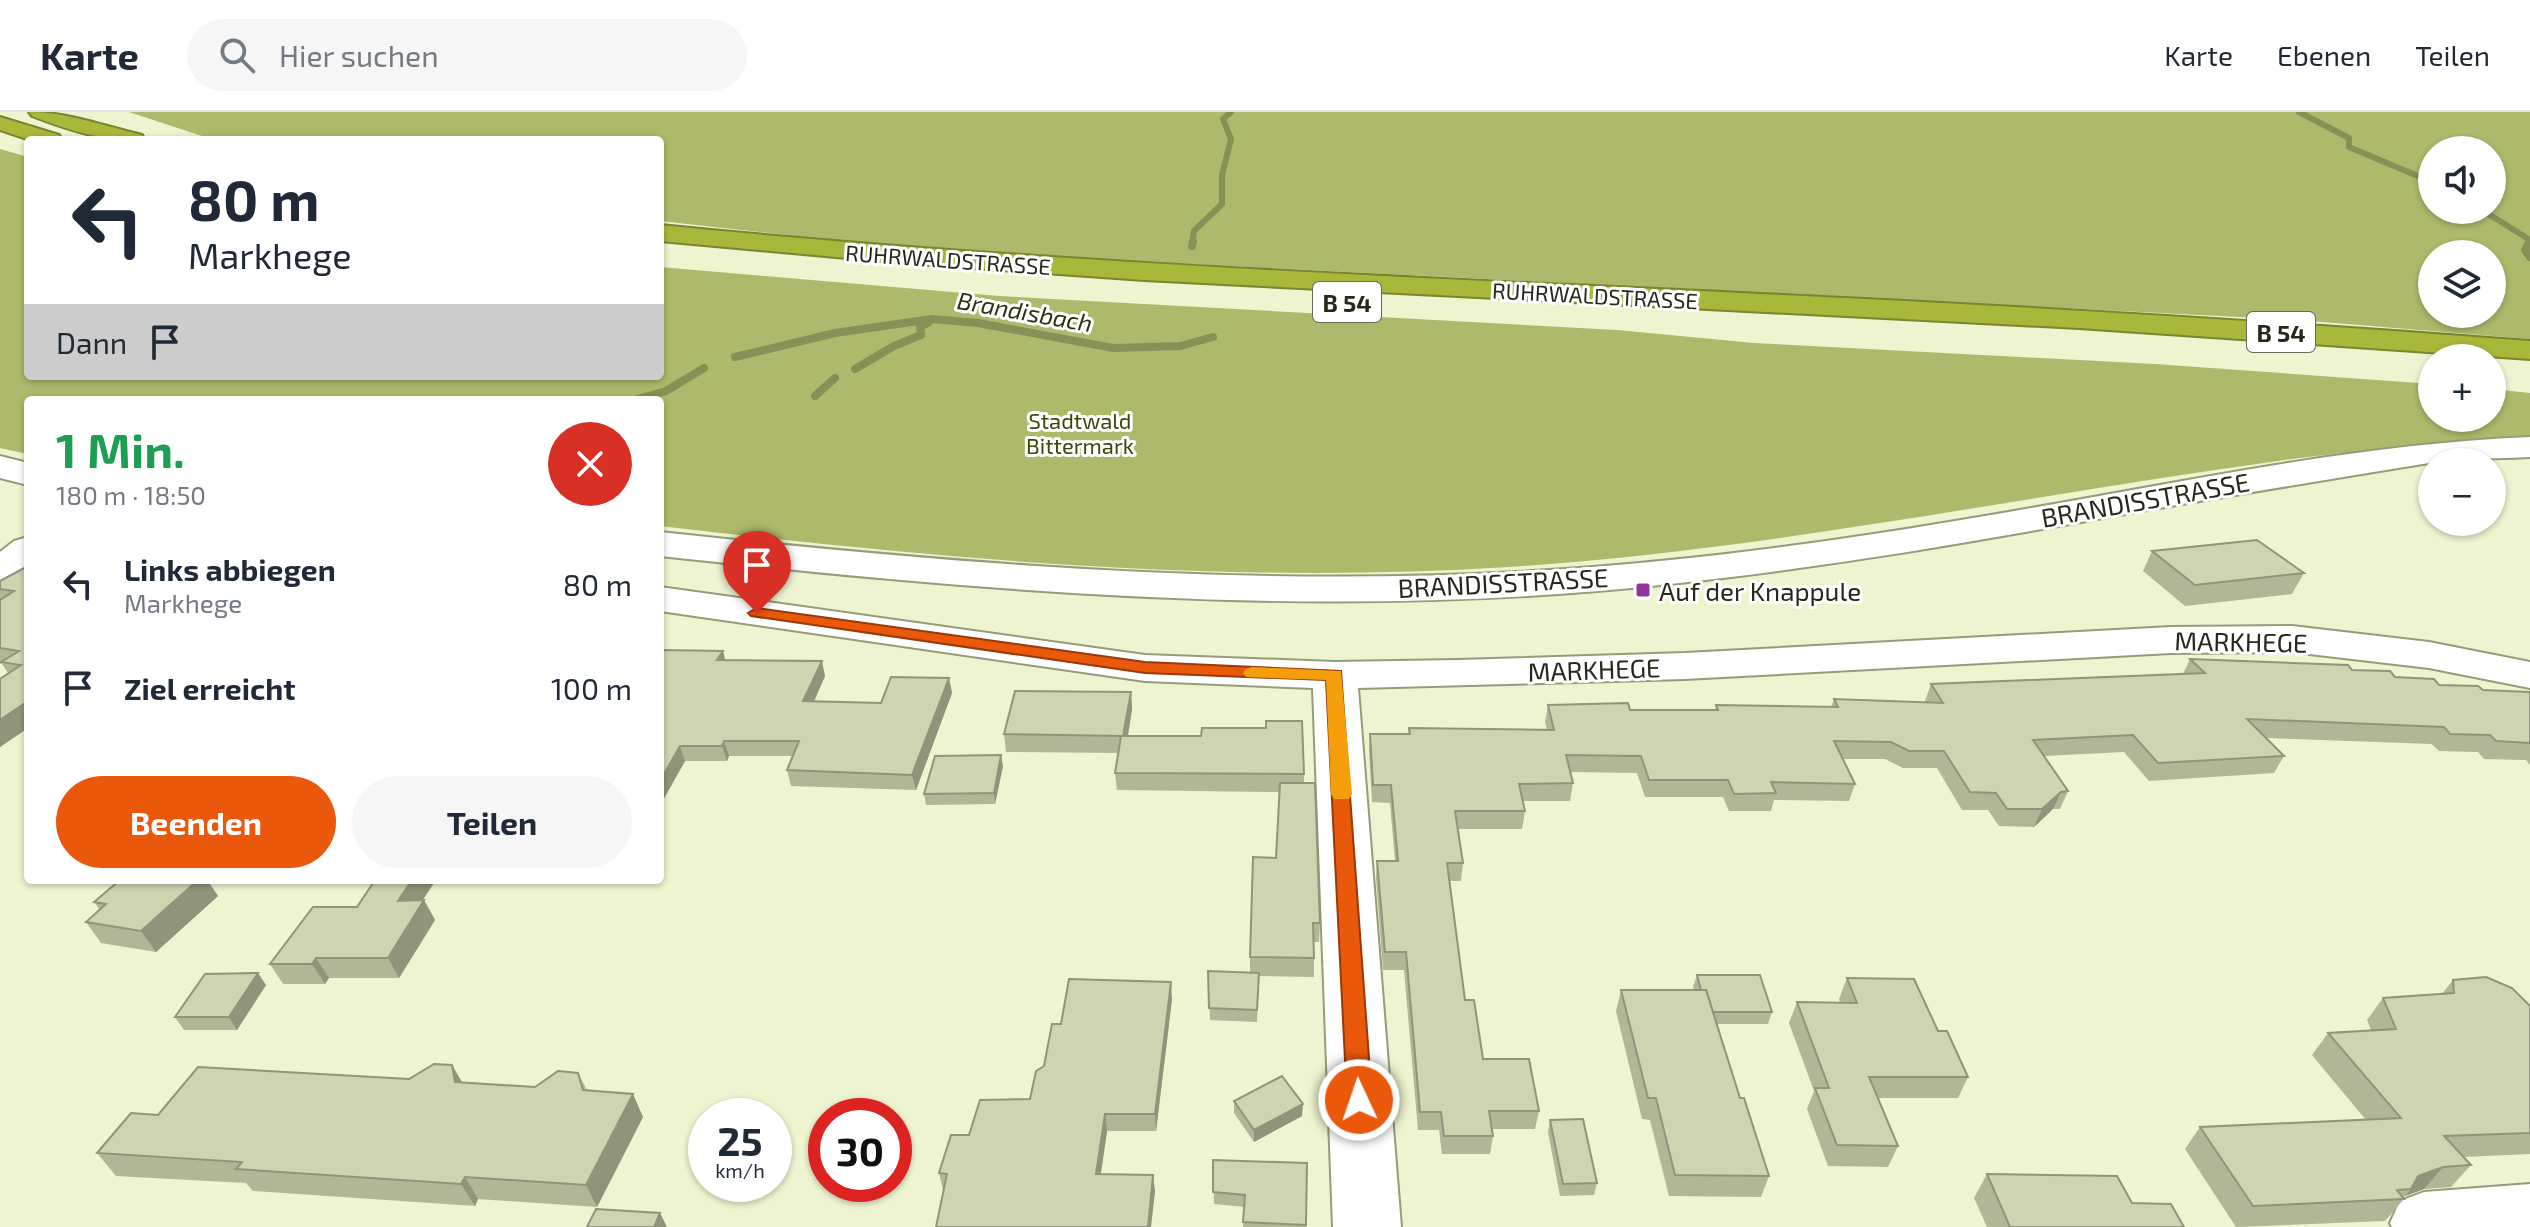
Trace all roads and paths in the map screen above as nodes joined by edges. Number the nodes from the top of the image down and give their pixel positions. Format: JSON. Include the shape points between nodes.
{"nodes":[{"id":1,"x":39,"y":112,"type":"edge"},
{"id":2,"x":78,"y":112,"type":"edge"},
{"id":3,"x":0,"y":123,"type":"edge"},
{"id":4,"x":0,"y":133,"type":"edge"},
{"id":5,"x":39,"y":136,"type":"edge"},
{"id":6,"x":119,"y":136,"type":"edge"},
{"id":7,"x":125,"y":136,"type":"edge"},
{"id":8,"x":24,"y":141,"type":"edge"},
{"id":9,"x":664,"y":233,"type":"edge"},
{"id":10,"x":664,"y":253,"type":"edge"},
{"id":11,"x":2530,"y":350,"type":"edge"},
{"id":12,"x":2418,"y":365,"type":"edge"},
{"id":13,"x":2506,"y":372,"type":"edge"},
{"id":14,"x":2530,"y":374,"type":"edge"},
{"id":15,"x":2530,"y":447,"type":"edge"},
{"id":16,"x":0,"y":467,"type":"edge"},
{"id":17,"x":24,"y":473,"type":"edge"},
{"id":18,"x":664,"y":544,"type":"edge"},
{"id":19,"x":24,"y":552,"type":"edge"},
{"id":20,"x":0,"y":572,"type":"edge"},
{"id":21,"x":664,"y":600,"type":"edge"},
{"id":22,"x":1335,"y":675,"type":"junction"},
{"id":23,"x":2530,"y":675,"type":"edge"},
{"id":24,"x":2530,"y":1215,"type":"edge"},
{"id":25,"x":2424,"y":1223,"type":"dead end"},
{"id":26,"x":1367,"y":1227,"type":"edge"}],
"edges":[{"from":1,"to":6,"type":"highway"},
{"from":2,"to":7,"type":"highway"},
{"from":3,"to":5,"type":"highway"},
{"from":4,"to":8,"type":"highway"},
{"from":9,"to":11,"type":"highway","name":"RUHRWALDSTRASSE","number":"B 54","via":[[1100,270],[2047,317]]},
{"from":10,"to":12,"type":"highway","number":"B 54","via":[[1053,286],[2036,338]]},
{"from":13,"to":14,"type":"highway"},
{"from":15,"to":18,"type":"street","name":"BRANDISSTRASSE","via":[[2301,472],[1737,565],[1486,586],[1112,585]]},
{"from":16,"to":17,"type":"street"},
{"from":19,"to":20,"type":"street"},
{"from":21,"to":22,"type":"street","name":"MARKHEGE","via":[[1145,668]]},
{"from":22,"to":23,"type":"street","name":"MARKHEGE","via":[[1685,666],[2171,640],[2292,639],[2429,655]]},
{"from":22,"to":26,"type":"street"},
{"from":24,"to":25,"type":"street"}]}
